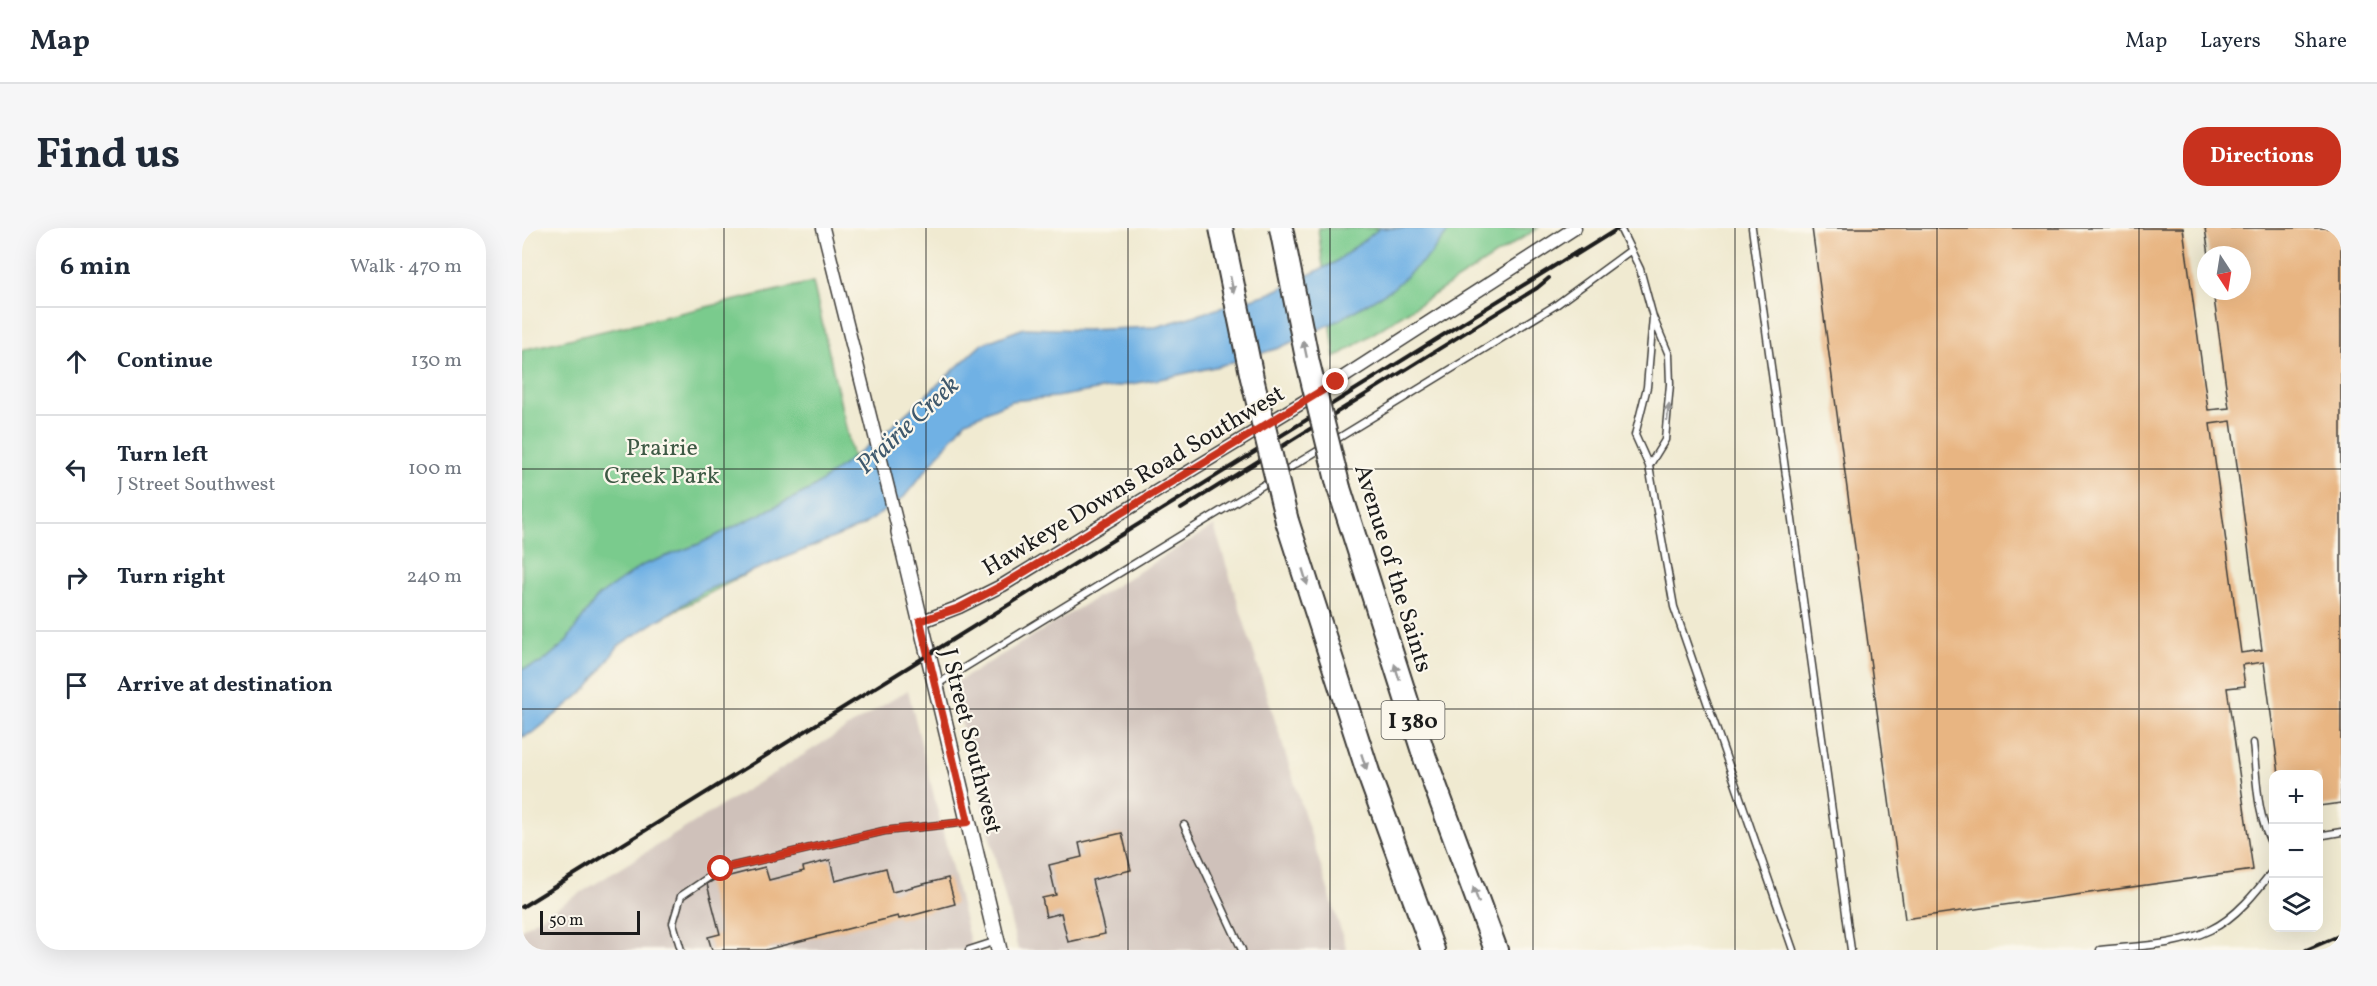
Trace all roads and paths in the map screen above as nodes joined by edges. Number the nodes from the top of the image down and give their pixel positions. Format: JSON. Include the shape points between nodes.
{"nodes":[{"id":1,"x":823,"y":228,"type":"edge"},
{"id":2,"x":1221,"y":228,"type":"edge"},
{"id":3,"x":1281,"y":228,"type":"edge"},
{"id":4,"x":1575,"y":228,"type":"edge"},
{"id":5,"x":1620,"y":228,"type":"edge"},
{"id":6,"x":1752,"y":228,"type":"edge"},
{"id":7,"x":1631,"y":250,"type":"junction"},
{"id":8,"x":1653,"y":317,"type":"junction"},
{"id":9,"x":1649,"y":466,"type":"junction"},
{"id":10,"x":899,"y":532,"type":"joint"},
{"id":11,"x":920,"y":621,"type":"junction"},
{"id":12,"x":935,"y":685,"type":"junction"},
{"id":13,"x":2253,"y":743,"type":"dead end"},
{"id":14,"x":968,"y":822,"type":"junction"},
{"id":15,"x":1184,"y":825,"type":"dead end"},
{"id":16,"x":2341,"y":832,"type":"edge"},
{"id":17,"x":2323,"y":835,"type":"edge"},
{"id":18,"x":2269,"y":840,"type":"edge"},
{"id":19,"x":2269,"y":875,"type":"edge"},
{"id":20,"x":998,"y":945,"type":"edge"},
{"id":21,"x":681,"y":950,"type":"edge"},
{"id":22,"x":969,"y":950,"type":"edge"},
{"id":23,"x":1242,"y":950,"type":"edge"},
{"id":24,"x":1433,"y":950,"type":"edge"},
{"id":25,"x":1496,"y":950,"type":"edge"},
{"id":26,"x":1793,"y":950,"type":"edge"},
{"id":27,"x":1851,"y":950,"type":"edge"},
{"id":28,"x":2100,"y":950,"type":"edge"}],
"edges":[{"from":1,"to":10,"type":"street","name":"J Street Southwest"},
{"from":2,"to":24,"type":"highway","number":"I 380","one_way":true,"bridge":true,"via":[[1287,521],[1368,772]]},
{"from":25,"to":3,"type":"highway","name":"Avenue of the Saints","number":"I 380","one_way":true,"bridge":true,"via":[[1425,758],[1340,488],[1308,363]]},
{"from":4,"to":11,"type":"street","name":"Hawkeye Downs Road Southwest","via":[[1336,382],[1003,585],[959,608]]},
{"from":5,"to":7,"type":"lane"},
{"from":6,"to":27,"type":"lane"},
{"from":7,"to":8,"type":"lane"},
{"from":7,"to":12,"type":"lane","via":[[1556,305]]},
{"from":8,"to":9,"type":"lane","via":[[1647,387],[1635,435]]},
{"from":9,"to":8,"type":"lane","one_way":true,"via":[[1665,440],[1670,384],[1669,355]]},
{"from":9,"to":26,"type":"lane","via":[[1674,607]]},
{"from":10,"to":11,"type":"street","name":"J Street Southwest"},
{"from":11,"to":12,"type":"street","name":"J Street Southwest"},
{"from":12,"to":14,"type":"street","name":"J Street Southwest"},
{"from":13,"to":18,"type":"lane","via":[[2261,818]]},
{"from":14,"to":20,"type":"street","name":"J Street Southwest"},
{"from":14,"to":21,"type":"lane","via":[[884,831],[721,869],[681,896],[672,923]]},
{"from":15,"to":23,"type":"lane"},
{"from":16,"to":17,"type":"lane"},
{"from":19,"to":28,"type":"lane","via":[[2236,912],[2211,930],[2173,942]]},
{"from":20,"to":22,"type":"lane"}]}
